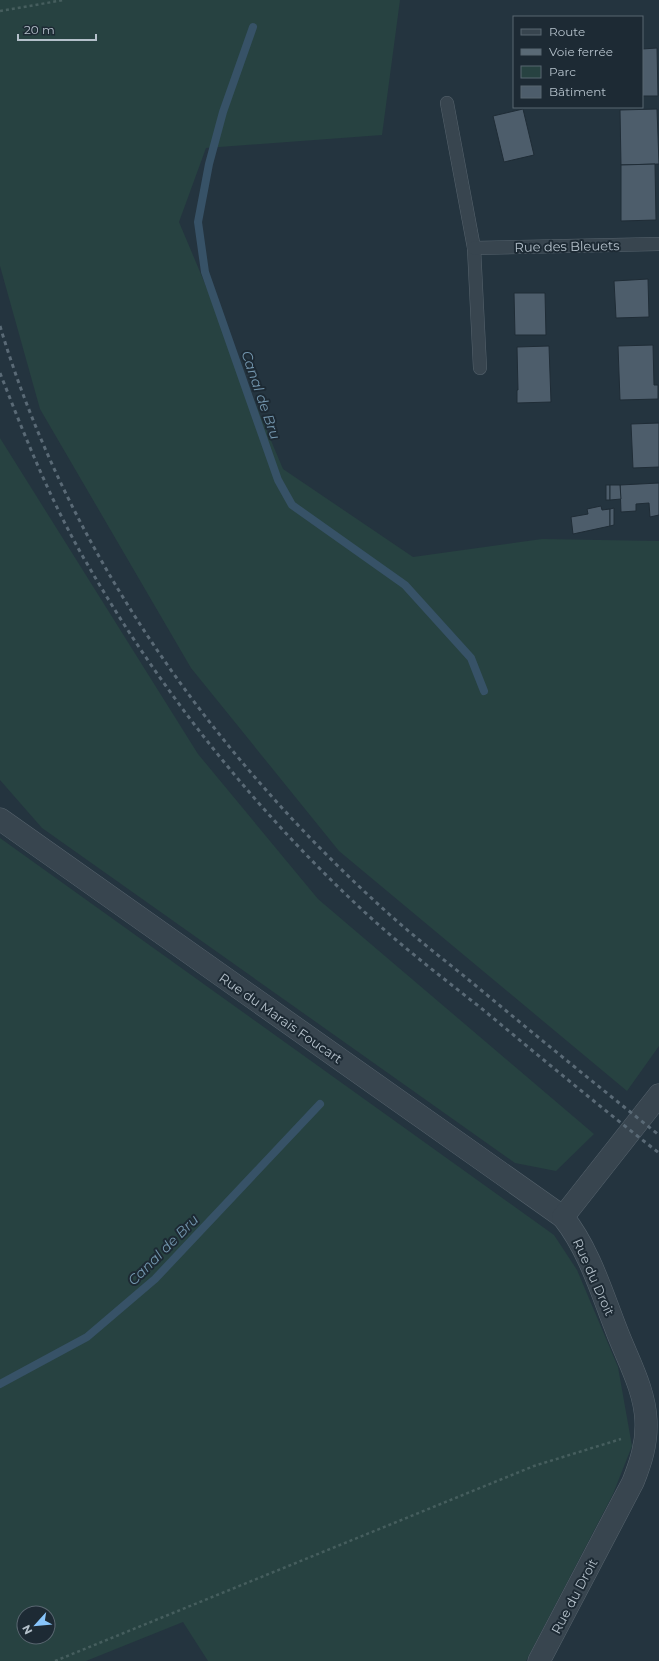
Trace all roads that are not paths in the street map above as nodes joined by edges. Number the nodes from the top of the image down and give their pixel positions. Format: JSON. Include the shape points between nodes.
{"nodes":[{"id":1,"x":447,"y":103,"type":"dead end"},
{"id":2,"x":659,"y":244,"type":"edge"},
{"id":3,"x":474,"y":248,"type":"junction"},
{"id":4,"x":480,"y":368,"type":"dead end"},
{"id":5,"x":0,"y":819,"type":"edge"},
{"id":6,"x":659,"y":1095,"type":"edge"},
{"id":7,"x":563,"y":1217,"type":"junction"},
{"id":8,"x":651,"y":1424,"type":"edge"},
{"id":9,"x":539,"y":1661,"type":"edge"}],
"edges":[{"from":1,"to":3,"type":"lane"},
{"from":2,"to":3,"type":"lane","name":"Rue des Bleuets"},
{"from":3,"to":4,"type":"lane"},
{"from":5,"to":7,"type":"street","name":"Rue du Marais Foucart"},
{"from":6,"to":7,"type":"street"},
{"from":7,"to":8,"type":"street","name":"Rue du Droit","via":[[587,1256],[640,1388]]},
{"from":8,"to":9,"type":"street","name":"Rue du Droit","via":[[633,1482]]}]}
